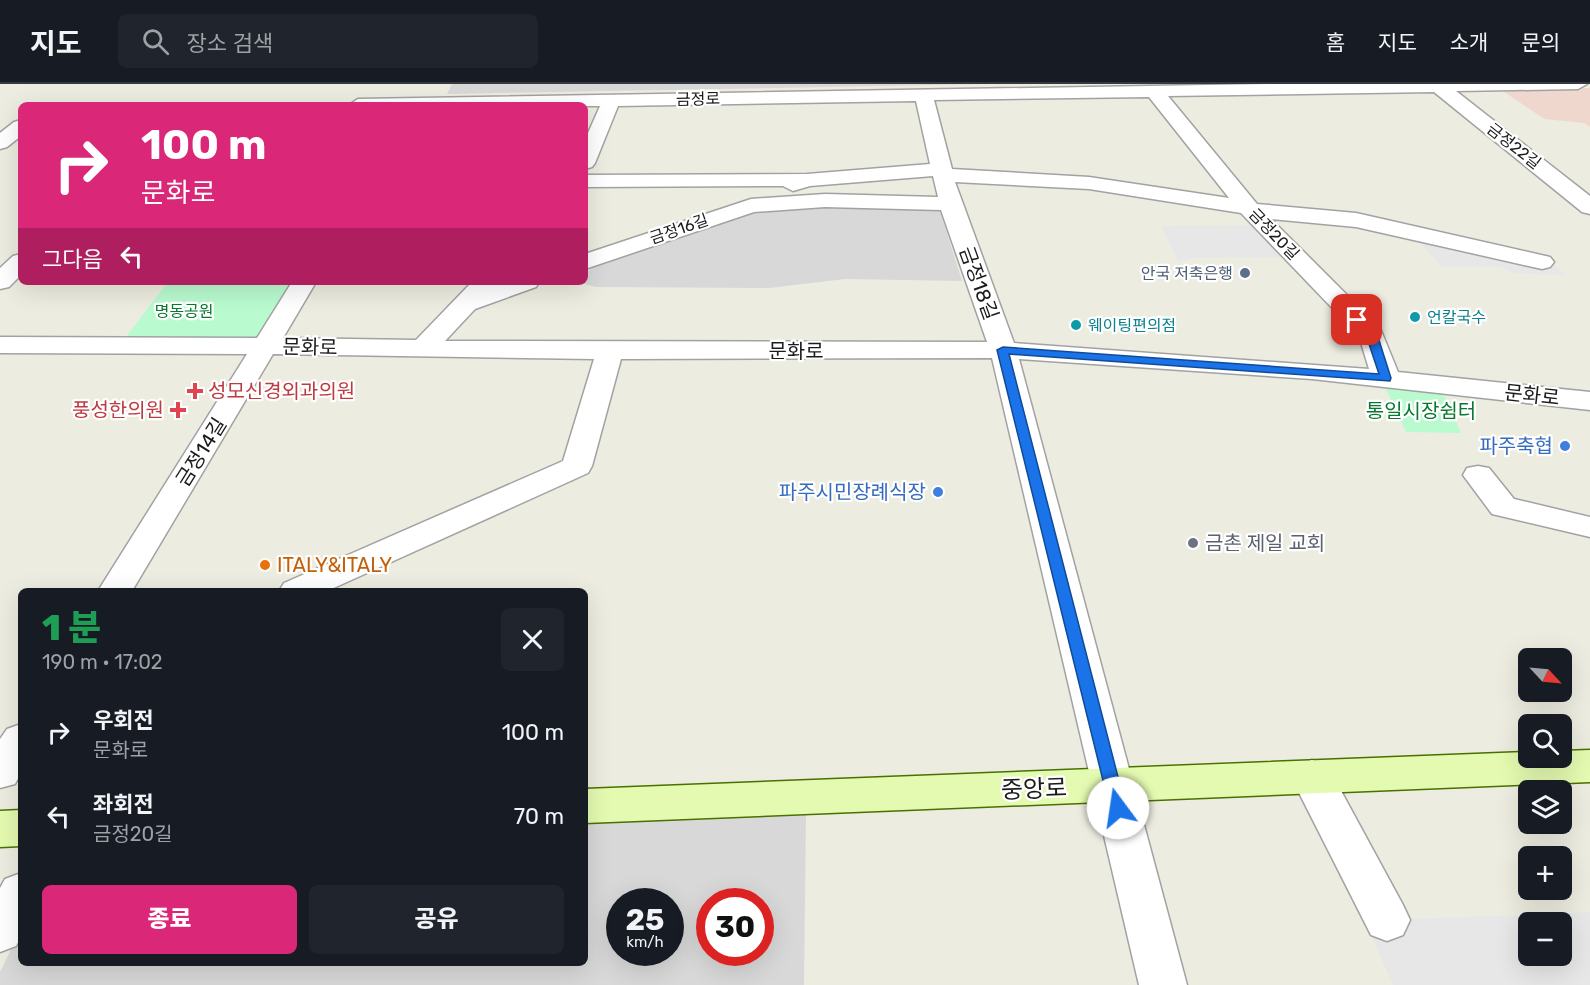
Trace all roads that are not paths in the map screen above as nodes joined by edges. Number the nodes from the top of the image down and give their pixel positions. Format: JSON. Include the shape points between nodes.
{"nodes":[{"id":1,"x":421,"y":84,"type":"edge"},
{"id":2,"x":1578,"y":84,"type":"edge"},
{"id":3,"x":1438,"y":86,"type":"junction"},
{"id":4,"x":1154,"y":91,"type":"junction"},
{"id":5,"x":924,"y":95,"type":"junction"},
{"id":6,"x":611,"y":100,"type":"junction"},
{"id":7,"x":411,"y":102,"type":"edge"},
{"id":8,"x":530,"y":102,"type":"edge"},
{"id":9,"x":18,"y":116,"type":"edge"},
{"id":10,"x":0,"y":143,"type":"edge"},
{"id":11,"x":588,"y":156,"type":"edge"},
{"id":12,"x":942,"y":172,"type":"junction"},
{"id":13,"x":807,"y":180,"type":"junction"},
{"id":14,"x":588,"y":181,"type":"edge"},
{"id":15,"x":950,"y":203,"type":"junction"},
{"id":16,"x":1590,"y":207,"type":"edge"},
{"id":17,"x":1249,"y":209,"type":"junction"},
{"id":18,"x":725,"y":213,"type":"junction"},
{"id":19,"x":588,"y":261,"type":"edge"},
{"id":20,"x":1542,"y":262,"type":"dead end"},
{"id":21,"x":18,"y":264,"type":"edge"},
{"id":22,"x":0,"y":282,"type":"edge"},
{"id":23,"x":302,"y":285,"type":"edge"},
{"id":24,"x":483,"y":285,"type":"edge"},
{"id":25,"x":518,"y":285,"type":"edge"},
{"id":26,"x":467,"y":303,"type":"junction"},
{"id":27,"x":0,"y":345,"type":"edge"},
{"id":28,"x":266,"y":346,"type":"junction"},
{"id":29,"x":423,"y":348,"type":"junction"},
{"id":30,"x":1003,"y":350,"type":"junction"},
{"id":31,"x":610,"y":351,"type":"junction"},
{"id":32,"x":1386,"y":378,"type":"junction"},
{"id":33,"x":1590,"y":401,"type":"edge"},
{"id":34,"x":1478,"y":475,"type":"dead end"},
{"id":35,"x":1590,"y":527,"type":"edge"},
{"id":36,"x":117,"y":588,"type":"edge"},
{"id":37,"x":303,"y":588,"type":"edge"},
{"id":38,"x":18,"y":745,"type":"edge"},
{"id":39,"x":1590,"y":765,"type":"edge"},
{"id":40,"x":0,"y":772,"type":"edge"},
{"id":41,"x":1312,"y":777,"type":"junction"},
{"id":42,"x":1112,"y":786,"type":"junction"},
{"id":43,"x":588,"y":806,"type":"edge"},
{"id":44,"x":18,"y":828,"type":"edge"},
{"id":45,"x":0,"y":829,"type":"edge"},
{"id":46,"x":18,"y":898,"type":"edge"},
{"id":47,"x":1387,"y":920,"type":"dead end"},
{"id":48,"x":0,"y":931,"type":"edge"},
{"id":49,"x":1163,"y":985,"type":"edge"}],
"edges":[{"from":1,"to":7,"type":"street"},
{"from":2,"to":3,"type":"street","name":"금정로"},
{"from":3,"to":4,"type":"street","name":"금정로"},
{"from":3,"to":16,"type":"street","name":"금정22길"},
{"from":4,"to":5,"type":"street","name":"금정로"},
{"from":4,"to":17,"type":"street","name":"금정20길"},
{"from":5,"to":6,"type":"street","name":"금정로"},
{"from":5,"to":12,"type":"street","name":"금정18길"},
{"from":6,"to":8,"type":"street","name":"금정로"},
{"from":6,"to":11,"type":"street"},
{"from":9,"to":10,"type":"street"},
{"from":12,"to":13,"type":"street"},
{"from":12,"to":15,"type":"street","name":"금정18길"},
{"from":12,"to":17,"type":"street","via":[[1089,183]]},
{"from":13,"to":14,"type":"street"},
{"from":13,"to":18,"type":"street","via":[[744,202]]},
{"from":15,"to":18,"type":"street","name":"금정16길","via":[[776,202]]},
{"from":15,"to":30,"type":"street","name":"금정18길"},
{"from":17,"to":20,"type":"street","via":[[1356,220]]},
{"from":17,"to":32,"type":"street","name":"금정20길","via":[[1371,334]]},
{"from":18,"to":19,"type":"street","name":"금정16길"},
{"from":21,"to":22,"type":"street"},
{"from":23,"to":28,"type":"street","name":"금정14길"},
{"from":24,"to":26,"type":"street"},
{"from":25,"to":26,"type":"street"},
{"from":26,"to":29,"type":"street"},
{"from":27,"to":28,"type":"street","name":"문화로"},
{"from":28,"to":29,"type":"street","name":"문화로"},
{"from":28,"to":36,"type":"street","name":"금정14길"},
{"from":29,"to":31,"type":"street","name":"문화로"},
{"from":30,"to":31,"type":"street","name":"문화로"},
{"from":30,"to":32,"type":"street","name":"문화로"},
{"from":30,"to":42,"type":"street","name":"금정18길"},
{"from":31,"to":37,"type":"street","via":[[577,466]]},
{"from":32,"to":33,"type":"street","name":"문화로"},
{"from":34,"to":35,"type":"street","via":[[1503,507]]},
{"from":38,"to":40,"type":"street"},
{"from":39,"to":41,"type":"main road","name":"중앙로"},
{"from":41,"to":42,"type":"main road","name":"중앙로"},
{"from":41,"to":47,"type":"street"},
{"from":42,"to":43,"type":"main road","name":"중앙로"},
{"from":42,"to":49,"type":"street","name":"금정18길"},
{"from":44,"to":45,"type":"main road"},
{"from":46,"to":48,"type":"street"}]}
